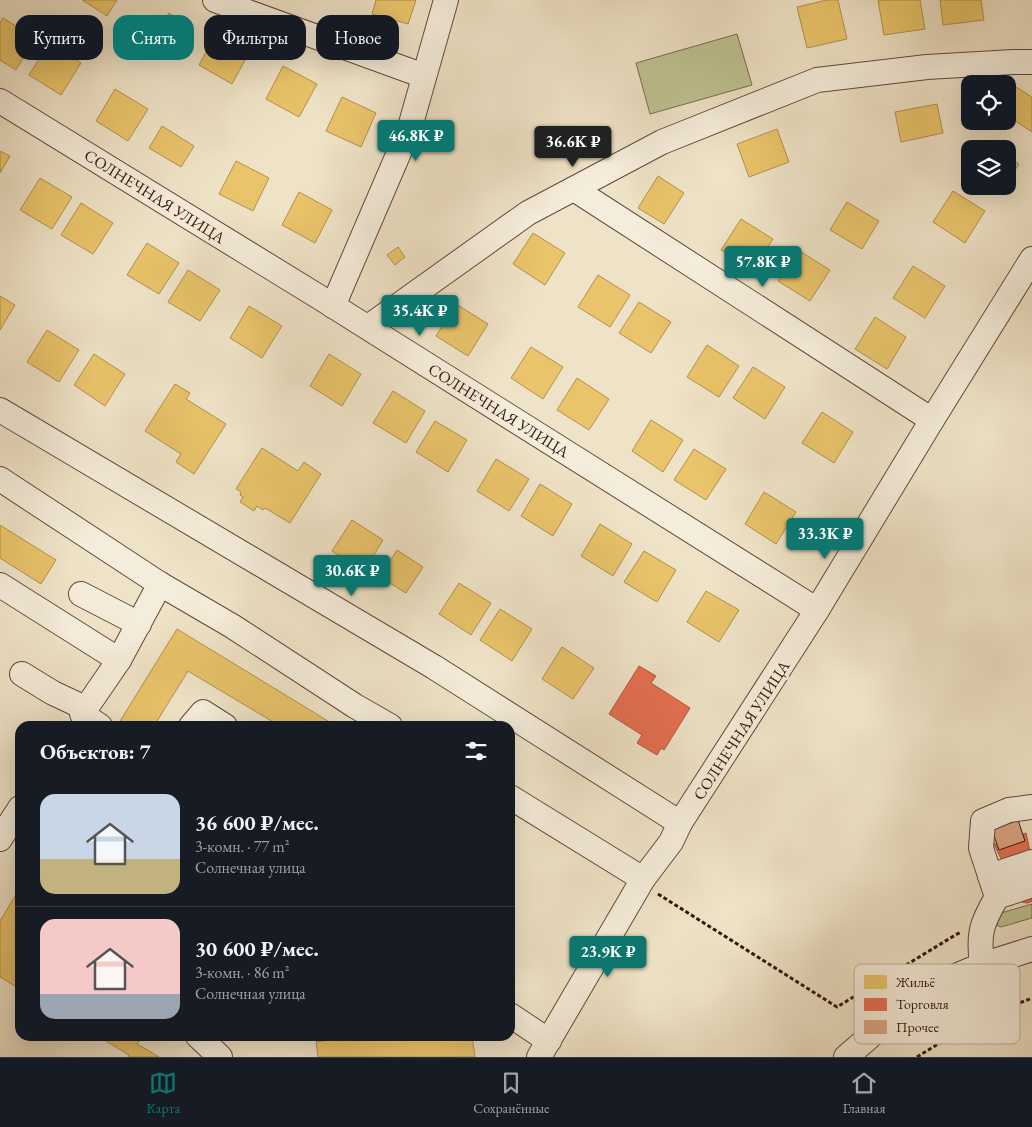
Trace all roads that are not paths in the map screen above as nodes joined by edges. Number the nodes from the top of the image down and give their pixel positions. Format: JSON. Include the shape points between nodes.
{"nodes":[{"id":1,"x":216,"y":0,"type":"edge"},
{"id":2,"x":446,"y":0,"type":"edge"},
{"id":3,"x":1032,"y":62,"type":"edge"},
{"id":4,"x":424,"y":76,"type":"junction"},
{"id":5,"x":0,"y":101,"type":"edge"},
{"id":6,"x":574,"y":189,"type":"junction"},
{"id":7,"x":1032,"y":259,"type":"edge"},
{"id":8,"x":334,"y":306,"type":"junction"},
{"id":9,"x":368,"y":327,"type":"junction"},
{"id":10,"x":0,"y":410,"type":"edge"},
{"id":11,"x":932,"y":420,"type":"junction"},
{"id":12,"x":0,"y":479,"type":"edge"},
{"id":13,"x":160,"y":584,"type":"junction"},
{"id":14,"x":0,"y":585,"type":"edge"},
{"id":15,"x":81,"y":594,"type":"dead end"},
{"id":16,"x":817,"y":610,"type":"junction"},
{"id":17,"x":139,"y":624,"type":"junction"},
{"id":18,"x":119,"y":660,"type":"junction"},
{"id":19,"x":22,"y":674,"type":"dead end"},
{"id":20,"x":85,"y":719,"type":"edge"},
{"id":21,"x":195,"y":721,"type":"edge"},
{"id":22,"x":217,"y":721,"type":"edge"},
{"id":23,"x":381,"y":721,"type":"edge"},
{"id":24,"x":515,"y":800,"type":"edge"},
{"id":25,"x":1032,"y":807,"type":"edge"},
{"id":26,"x":15,"y":816,"type":"edge"},
{"id":27,"x":680,"y":823,"type":"junction"},
{"id":28,"x":0,"y":839,"type":"edge"},
{"id":29,"x":1032,"y":862,"type":"edge"},
{"id":30,"x":643,"y":879,"type":"junction"},
{"id":31,"x":1032,"y":885,"type":"edge"},
{"id":32,"x":993,"y":887,"type":"junction"},
{"id":33,"x":1031,"y":952,"type":"edge"},
{"id":34,"x":982,"y":964,"type":"edge"},
{"id":35,"x":986,"y":964,"type":"edge"},
{"id":36,"x":515,"y":1020,"type":"edge"},
{"id":37,"x":203,"y":1041,"type":"edge"},
{"id":38,"x":861,"y":1044,"type":"edge"},
{"id":39,"x":544,"y":1049,"type":"edge"},
{"id":40,"x":220,"y":1057,"type":"edge"},
{"id":41,"x":846,"y":1057,"type":"edge"}],
"edges":[{"from":1,"to":4,"type":"street"},
{"from":2,"to":4,"type":"street"},
{"from":3,"to":6,"type":"street","via":[[927,67],[817,80],[662,142]]},
{"from":4,"to":8,"type":"street","via":[[410,126]]},
{"from":5,"to":8,"type":"street","name":"СОЛНЕЧНАЯ УЛИЦА"},
{"from":6,"to":9,"type":"street","via":[[528,214]]},
{"from":6,"to":11,"type":"street"},
{"from":7,"to":11,"type":"street","name":"СОЛНЕЧНАЯ УЛИЦА"},
{"from":8,"to":9,"type":"street","name":"СОЛНЕЧНАЯ УЛИЦА"},
{"from":9,"to":16,"type":"street","name":"СОЛНЕЧНАЯ УЛИЦА"},
{"from":10,"to":27,"type":"street","via":[[434,667]]},
{"from":11,"to":16,"type":"street","name":"СОЛНЕЧНАЯ УЛИЦА"},
{"from":12,"to":13,"type":"street"},
{"from":13,"to":17,"type":"street"},
{"from":13,"to":23,"type":"street"},
{"from":14,"to":18,"type":"street"},
{"from":15,"to":17,"type":"street"},
{"from":16,"to":27,"type":"street","name":"СОЛНЕЧНАЯ УЛИЦА"},
{"from":17,"to":18,"type":"street"},
{"from":18,"to":20,"type":"street"},
{"from":19,"to":20,"type":"street","via":[[53,693]]},
{"from":21,"to":22,"type":"street","via":[[203,712]]},
{"from":24,"to":30,"type":"street"},
{"from":25,"to":32,"type":"street","via":[[1009,810],[983,821],[981,848]]},
{"from":26,"to":28,"type":"street"},
{"from":27,"to":30,"type":"street","name":"СОЛНЕЧНАЯ УЛИЦА","via":[[671,842]]},
{"from":29,"to":32,"type":"street"},
{"from":30,"to":39,"type":"street","name":"СОЛНЕЧНАЯ УЛИЦА"},
{"from":31,"to":32,"type":"street"},
{"from":32,"to":34,"type":"street","via":[[980,943]]},
{"from":33,"to":35,"type":"street"},
{"from":36,"to":39,"type":"street"},
{"from":37,"to":40,"type":"street"},
{"from":38,"to":41,"type":"street"}]}
